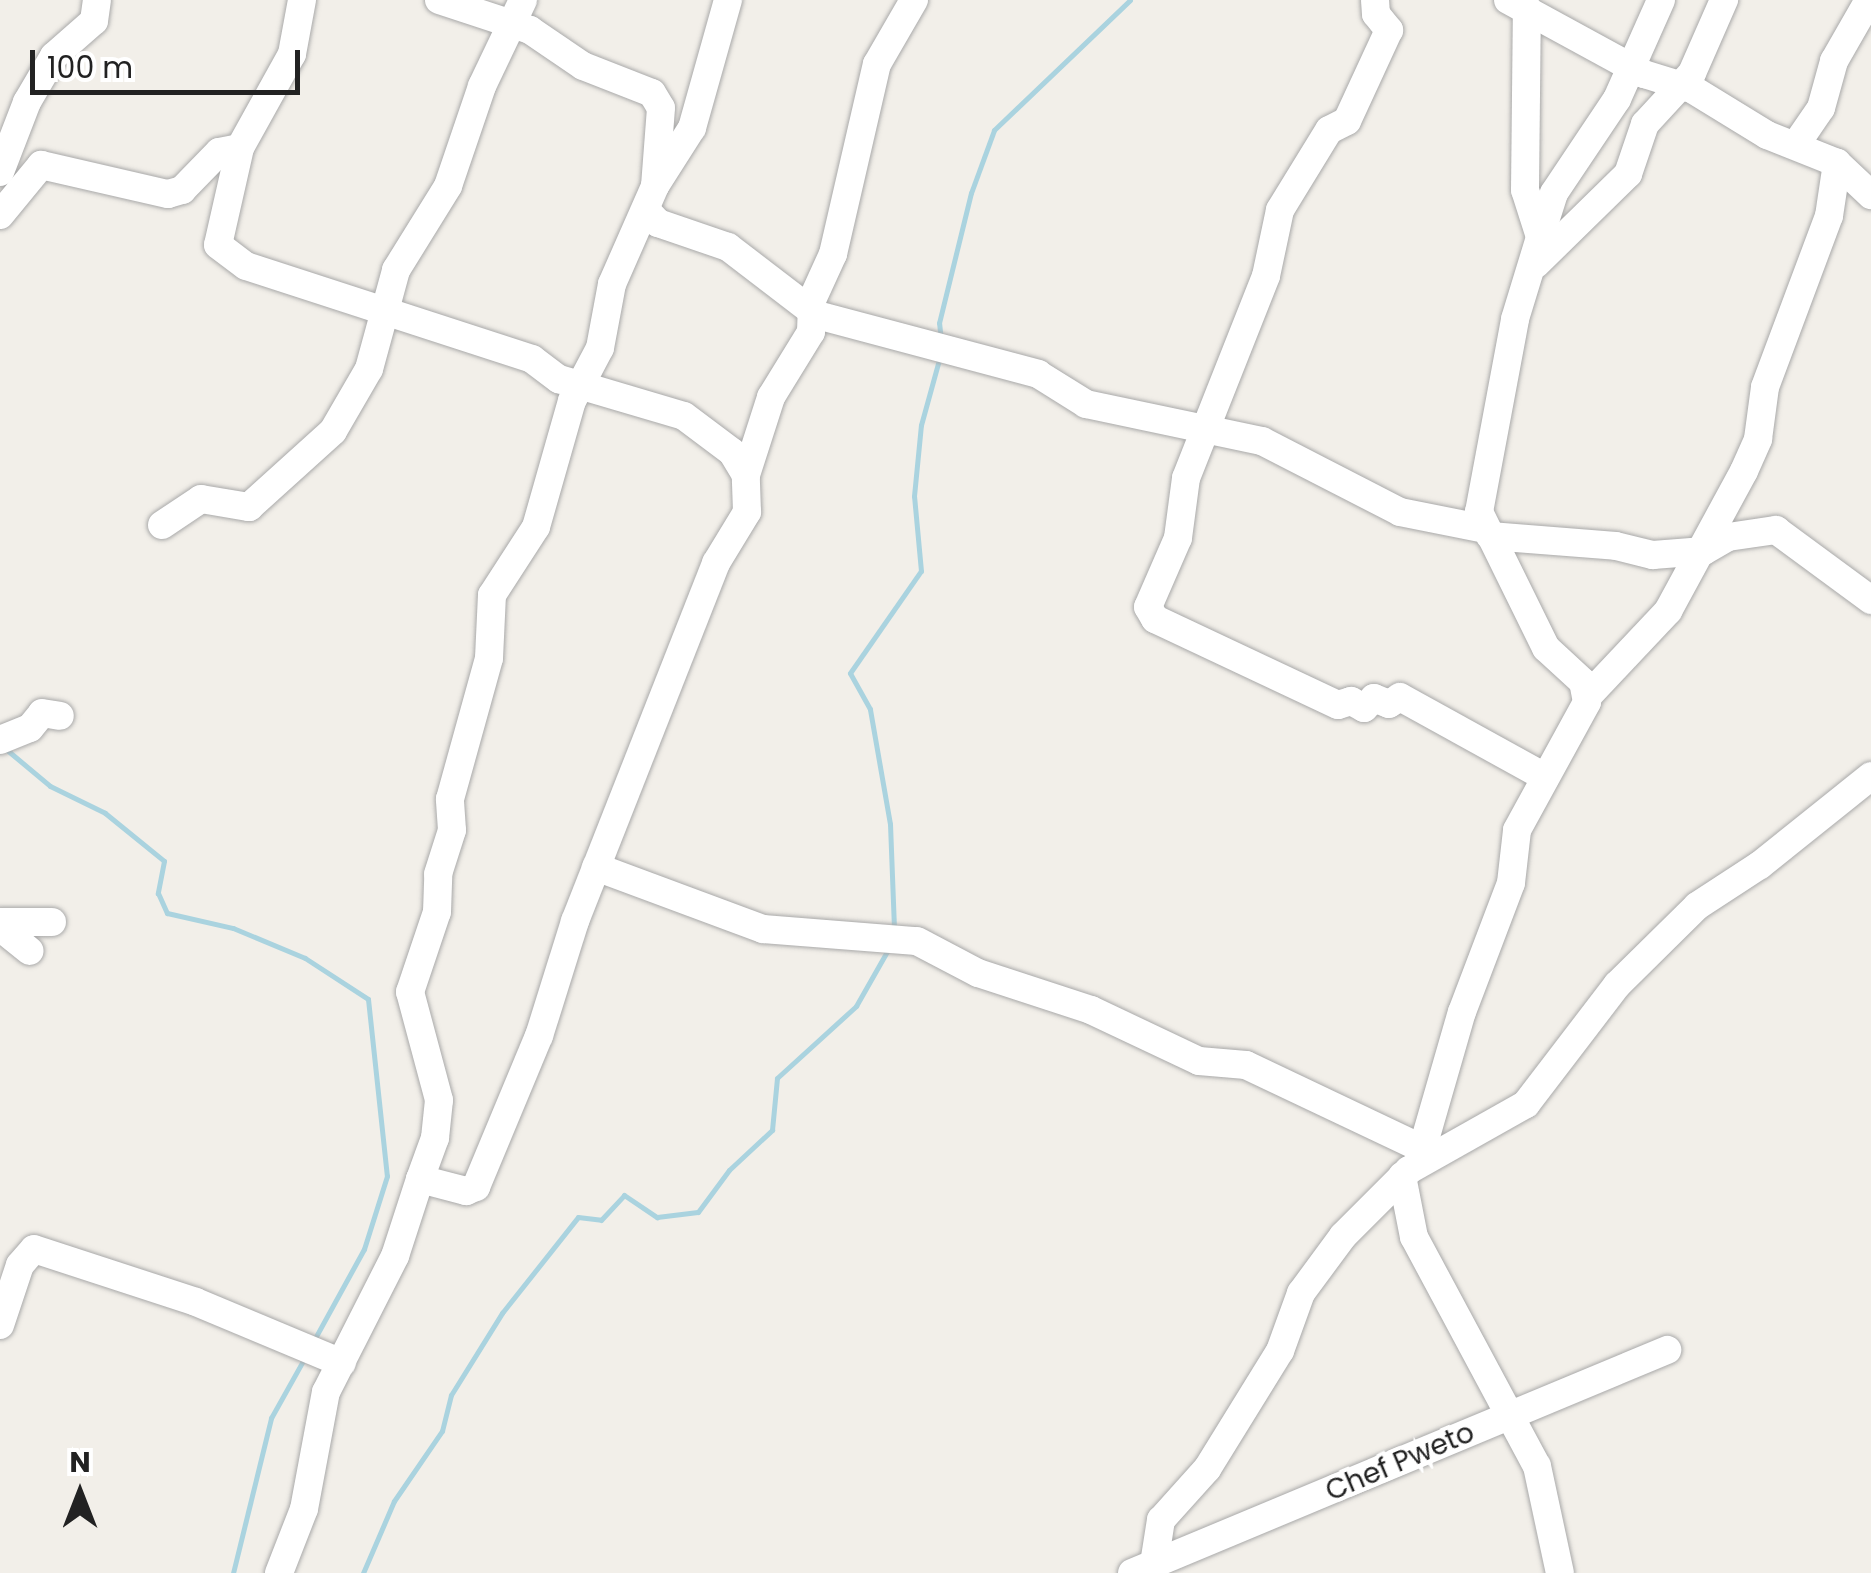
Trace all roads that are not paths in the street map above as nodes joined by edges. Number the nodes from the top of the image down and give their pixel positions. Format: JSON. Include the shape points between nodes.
{"nodes":[{"id":1,"x":97,"y":0,"type":"edge"},
{"id":2,"x":302,"y":0,"type":"edge"},
{"id":3,"x":439,"y":0,"type":"edge"},
{"id":4,"x":524,"y":0,"type":"edge"},
{"id":5,"x":728,"y":0,"type":"edge"},
{"id":6,"x":914,"y":0,"type":"edge"},
{"id":7,"x":1376,"y":0,"type":"edge"},
{"id":8,"x":1662,"y":0,"type":"edge"},
{"id":9,"x":1724,"y":0,"type":"edge"},
{"id":10,"x":1868,"y":0,"type":"edge"},
{"id":11,"x":1518,"y":4,"type":"edge"},
{"id":12,"x":512,"y":28,"type":"junction"},
{"id":13,"x":1634,"y":64,"type":"junction"},
{"id":14,"x":1678,"y":88,"type":"junction"},
{"id":15,"x":8,"y":134,"type":"edge"},
{"id":16,"x":1797,"y":144,"type":"junction"},
{"id":17,"x":240,"y":148,"type":"junction"},
{"id":18,"x":1837,"y":163,"type":"junction"},
{"id":19,"x":45,"y":164,"type":"junction"},
{"id":20,"x":0,"y":172,"type":"edge"},
{"id":21,"x":1869,"y":193,"type":"edge"},
{"id":22,"x":650,"y":198,"type":"junction"},
{"id":23,"x":0,"y":215,"type":"edge"},
{"id":24,"x":1829,"y":216,"type":"junction"},
{"id":25,"x":1538,"y":251,"type":"junction"},
{"id":26,"x":390,"y":308,"type":"junction"},
{"id":27,"x":811,"y":311,"type":"junction"},
{"id":28,"x":585,"y":385,"type":"junction"},
{"id":29,"x":1205,"y":428,"type":"junction"},
{"id":30,"x":746,"y":475,"type":"junction"},
{"id":31,"x":162,"y":525,"type":"dead end"},
{"id":32,"x":1487,"y":533,"type":"junction"},
{"id":33,"x":1704,"y":551,"type":"junction"},
{"id":34,"x":1869,"y":593,"type":"edge"},
{"id":35,"x":1588,"y":696,"type":"junction"},
{"id":36,"x":60,"y":716,"type":"dead end"},
{"id":37,"x":0,"y":740,"type":"edge"},
{"id":38,"x":1871,"y":776,"type":"edge"},
{"id":39,"x":1544,"y":777,"type":"junction"},
{"id":40,"x":596,"y":867,"type":"junction"},
{"id":41,"x":52,"y":922,"type":"dead end"},
{"id":42,"x":0,"y":924,"type":"edge"},
{"id":43,"x":30,"y":951,"type":"dead end"},
{"id":44,"x":1414,"y":1163,"type":"junction"},
{"id":45,"x":420,"y":1179,"type":"junction"},
{"id":46,"x":0,"y":1325,"type":"edge"},
{"id":47,"x":1668,"y":1350,"type":"dead end"},
{"id":48,"x":342,"y":1362,"type":"junction"},
{"id":49,"x":1511,"y":1415,"type":"junction"},
{"id":50,"x":1143,"y":1569,"type":"edge"},
{"id":51,"x":279,"y":1573,"type":"edge"},
{"id":52,"x":1560,"y":1573,"type":"edge"}],
"edges":[{"from":1,"to":15,"type":"street","via":[[94,21],[54,56]]},
{"from":2,"to":17,"type":"street","via":[[292,54]]},
{"from":3,"to":12,"type":"street"},
{"from":4,"to":12,"type":"street"},
{"from":5,"to":22,"type":"street","via":[[692,128]]},
{"from":6,"to":27,"type":"street","via":[[877,64],[833,254]]},
{"from":7,"to":29,"type":"street","via":[[1376,14],[1389,30],[1348,122],[1329,130],[1280,210],[1266,276]]},
{"from":8,"to":13,"type":"street"},
{"from":9,"to":14,"type":"street","via":[[1701,56]]},
{"from":10,"to":16,"type":"street","via":[[1834,61],[1821,108]]},
{"from":11,"to":13,"type":"street"},
{"from":11,"to":25,"type":"street","via":[[1525,190]]},
{"from":12,"to":22,"type":"street","via":[[530,30],[583,66],[656,98],[661,126]]},
{"from":12,"to":26,"type":"street","via":[[482,86],[448,186],[396,270]]},
{"from":13,"to":14,"type":"street"},
{"from":13,"to":25,"type":"street","via":[[1554,192]]},
{"from":14,"to":16,"type":"street"},
{"from":14,"to":25,"type":"street","via":[[1645,124],[1628,174]]},
{"from":15,"to":19,"type":"street"},
{"from":15,"to":20,"type":"street"},
{"from":16,"to":18,"type":"street"},
{"from":17,"to":19,"type":"street","via":[[219,152],[182,190],[168,194]]},
{"from":17,"to":26,"type":"street","via":[[218,244],[246,266]]},
{"from":18,"to":21,"type":"street"},
{"from":18,"to":24,"type":"street"},
{"from":19,"to":23,"type":"street"},
{"from":21,"to":24,"type":"street"},
{"from":22,"to":27,"type":"street","via":[[658,224],[728,247]]},
{"from":22,"to":28,"type":"street","via":[[612,284]]},
{"from":24,"to":33,"type":"street","via":[[1765,387],[1758,438]]},
{"from":25,"to":32,"type":"street","via":[[1515,319],[1480,485]]},
{"from":26,"to":28,"type":"street"},
{"from":26,"to":31,"type":"street","via":[[356,396],[303,460],[248,507],[200,499]]},
{"from":27,"to":29,"type":"street","via":[[1038,374],[1086,404]]},
{"from":27,"to":30,"type":"street","via":[[812,332],[772,396]]},
{"from":28,"to":30,"type":"street","via":[[684,416],[732,452]]},
{"from":28,"to":45,"type":"street","via":[[572,401],[536,527],[492,595],[489,658],[450,799],[452,830],[438,874],[436,912],[410,992],[439,1106]]},
{"from":29,"to":32,"type":"street","via":[[1288,450],[1400,512]]},
{"from":29,"to":39,"type":"street","via":[[1184,484],[1178,538],[1149,602],[1151,616],[1338,705],[1351,700],[1364,708],[1374,698],[1390,704],[1400,697]]},
{"from":30,"to":40,"type":"street","via":[[747,512],[716,563]]},
{"from":32,"to":33,"type":"street","via":[[1653,555]]},
{"from":32,"to":35,"type":"street","via":[[1546,648],[1583,682]]},
{"from":33,"to":34,"type":"street","via":[[1728,537],[1776,530]]},
{"from":33,"to":35,"type":"street","via":[[1650,636]]},
{"from":35,"to":39,"type":"street"},
{"from":36,"to":37,"type":"street","via":[[42,713],[30,728]]},
{"from":38,"to":44,"type":"street","via":[[1697,906],[1617,985],[1526,1104]]},
{"from":39,"to":44,"type":"street","via":[[1517,830],[1512,883]]},
{"from":40,"to":44,"type":"street","via":[[763,929],[802,928],[874,943],[904,937],[1005,984],[1091,1010],[1199,1061],[1246,1065]]},
{"from":40,"to":45,"type":"street","via":[[560,981],[480,1182],[466,1191]]},
{"from":41,"to":42,"type":"street"},
{"from":42,"to":43,"type":"street"},
{"from":44,"to":49,"type":"street","via":[[1414,1237]]},
{"from":44,"to":50,"type":"street","via":[[1316,1270],[1260,1387],[1207,1469],[1162,1520]]},
{"from":45,"to":48,"type":"street","via":[[395,1256]]},
{"from":46,"to":48,"type":"street","via":[[20,1265],[34,1249],[212,1308]]},
{"from":47,"to":49,"type":"street","name":"Chef Pweto"},
{"from":48,"to":51,"type":"street","via":[[321,1411],[304,1509]]},
{"from":49,"to":50,"type":"street","name":"Chef Pweto"},
{"from":49,"to":52,"type":"street","via":[[1537,1466]]}]}
